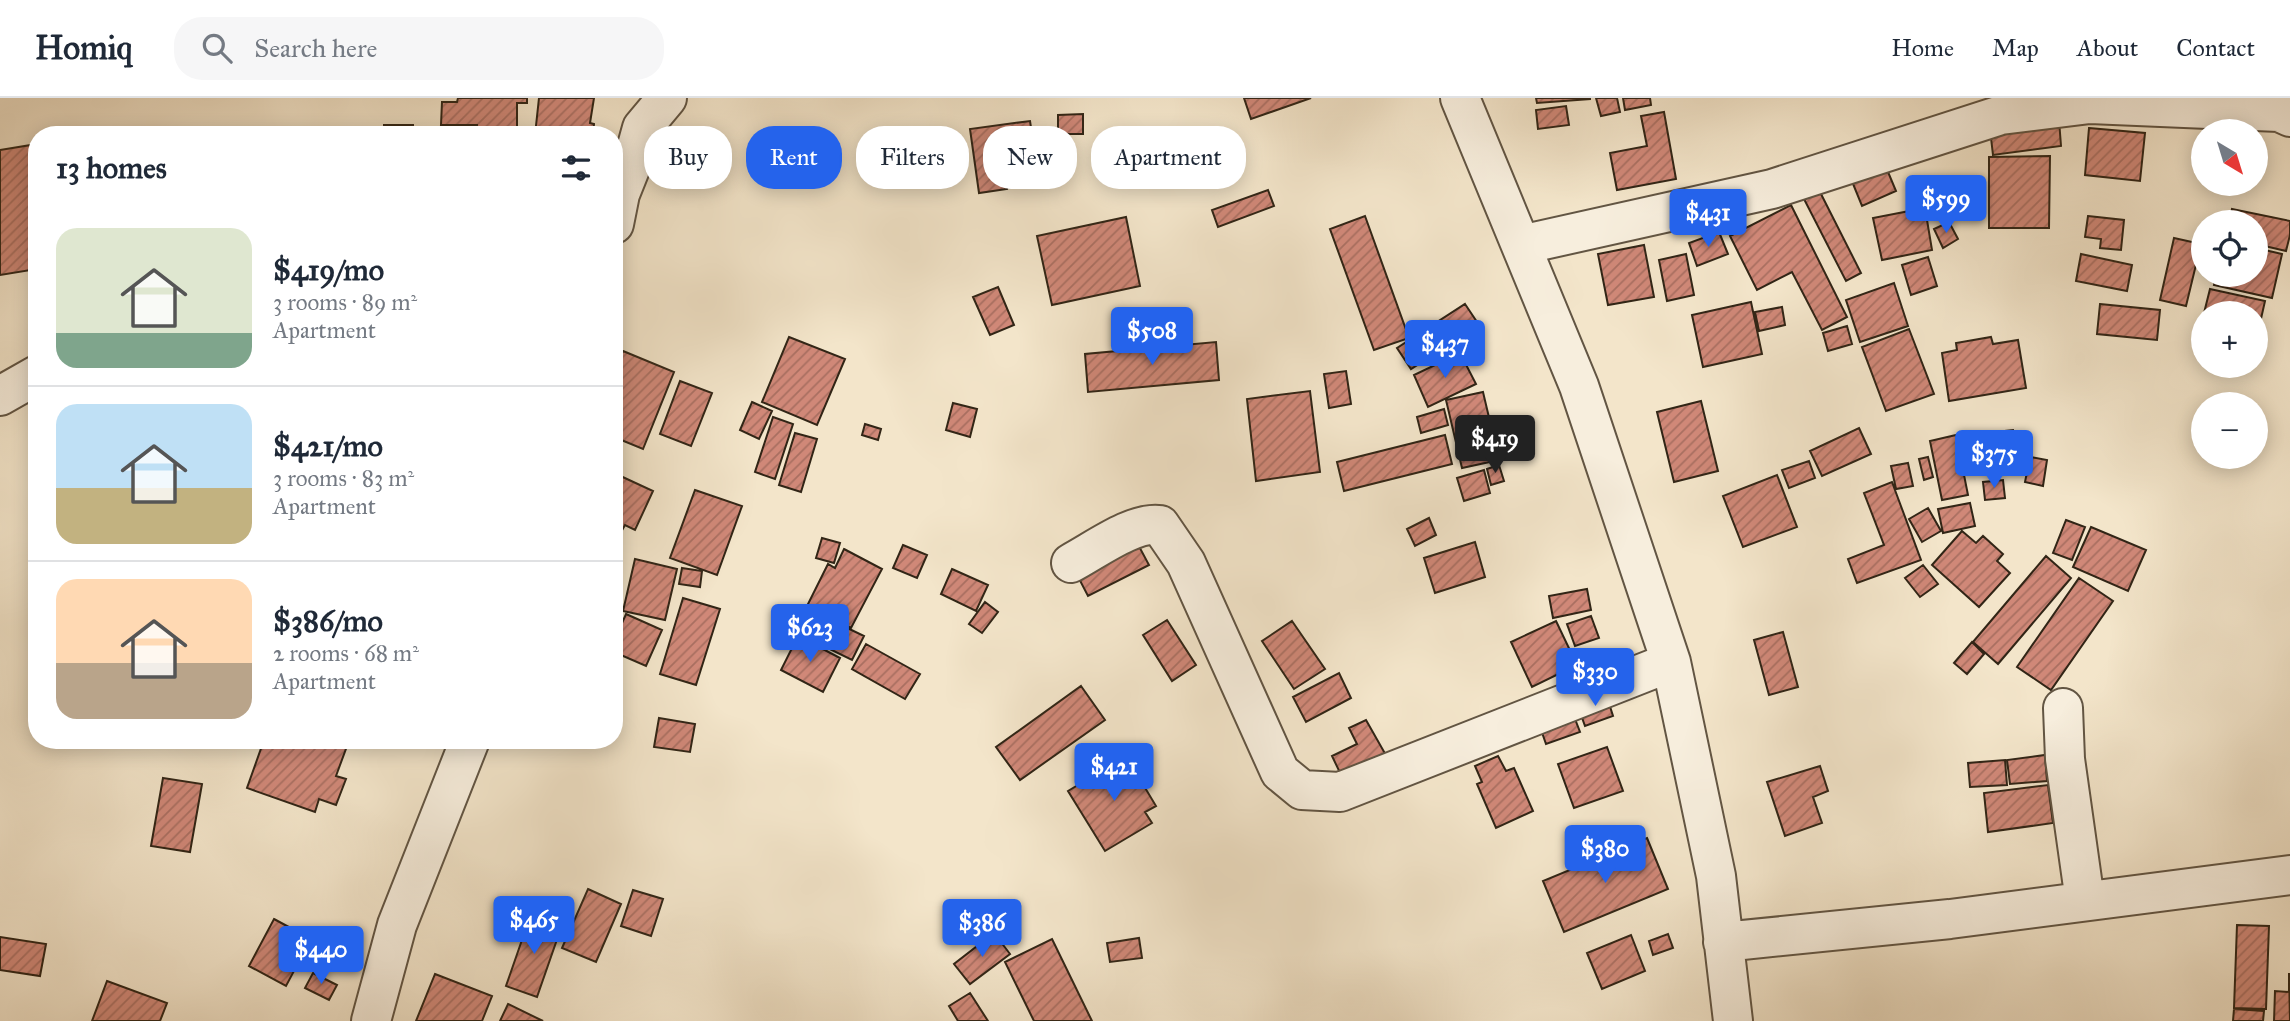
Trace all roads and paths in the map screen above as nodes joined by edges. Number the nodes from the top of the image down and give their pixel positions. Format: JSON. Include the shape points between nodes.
{"nodes":[{"id":1,"x":667,"y":98,"type":"edge"},
{"id":2,"x":1460,"y":98,"type":"edge"},
{"id":3,"x":2229,"y":104,"type":"edge"},
{"id":4,"x":2290,"y":117,"type":"edge"},
{"id":5,"x":623,"y":186,"type":"edge"},
{"id":6,"x":1521,"y":245,"type":"junction"},
{"id":7,"x":28,"y":380,"type":"edge"},
{"id":8,"x":0,"y":396,"type":"edge"},
{"id":9,"x":1071,"y":563,"type":"dead end"},
{"id":10,"x":1671,"y":662,"type":"junction"},
{"id":11,"x":2063,"y":708,"type":"dead end"},
{"id":12,"x":466,"y":749,"type":"edge"},
{"id":13,"x":2290,"y":875,"type":"edge"},
{"id":14,"x":2085,"y":901,"type":"junction"},
{"id":15,"x":1723,"y":942,"type":"junction"},
{"id":16,"x":371,"y":1021,"type":"edge"},
{"id":17,"x":1733,"y":1021,"type":"edge"}],
"edges":[{"from":1,"to":5,"type":"street","via":[[642,128]]},
{"from":2,"to":6,"type":"street"},
{"from":3,"to":4,"type":"street"},
{"from":3,"to":6,"type":"street","via":[[2090,104],[2001,115],[1772,189]]},
{"from":6,"to":10,"type":"street","via":[[1579,386]]},
{"from":7,"to":8,"type":"street"},
{"from":9,"to":10,"type":"street","via":[[1130,530],[1150,523],[1160,525],[1186,563],[1280,772],[1302,790],[1340,792]]},
{"from":10,"to":15,"type":"street","via":[[1716,876]]},
{"from":11,"to":14,"type":"street","via":[[2065,759]]},
{"from":12,"to":16,"type":"street","via":[[397,925]]},
{"from":13,"to":14,"type":"street"},
{"from":14,"to":15,"type":"street"},
{"from":15,"to":17,"type":"street"}]}
